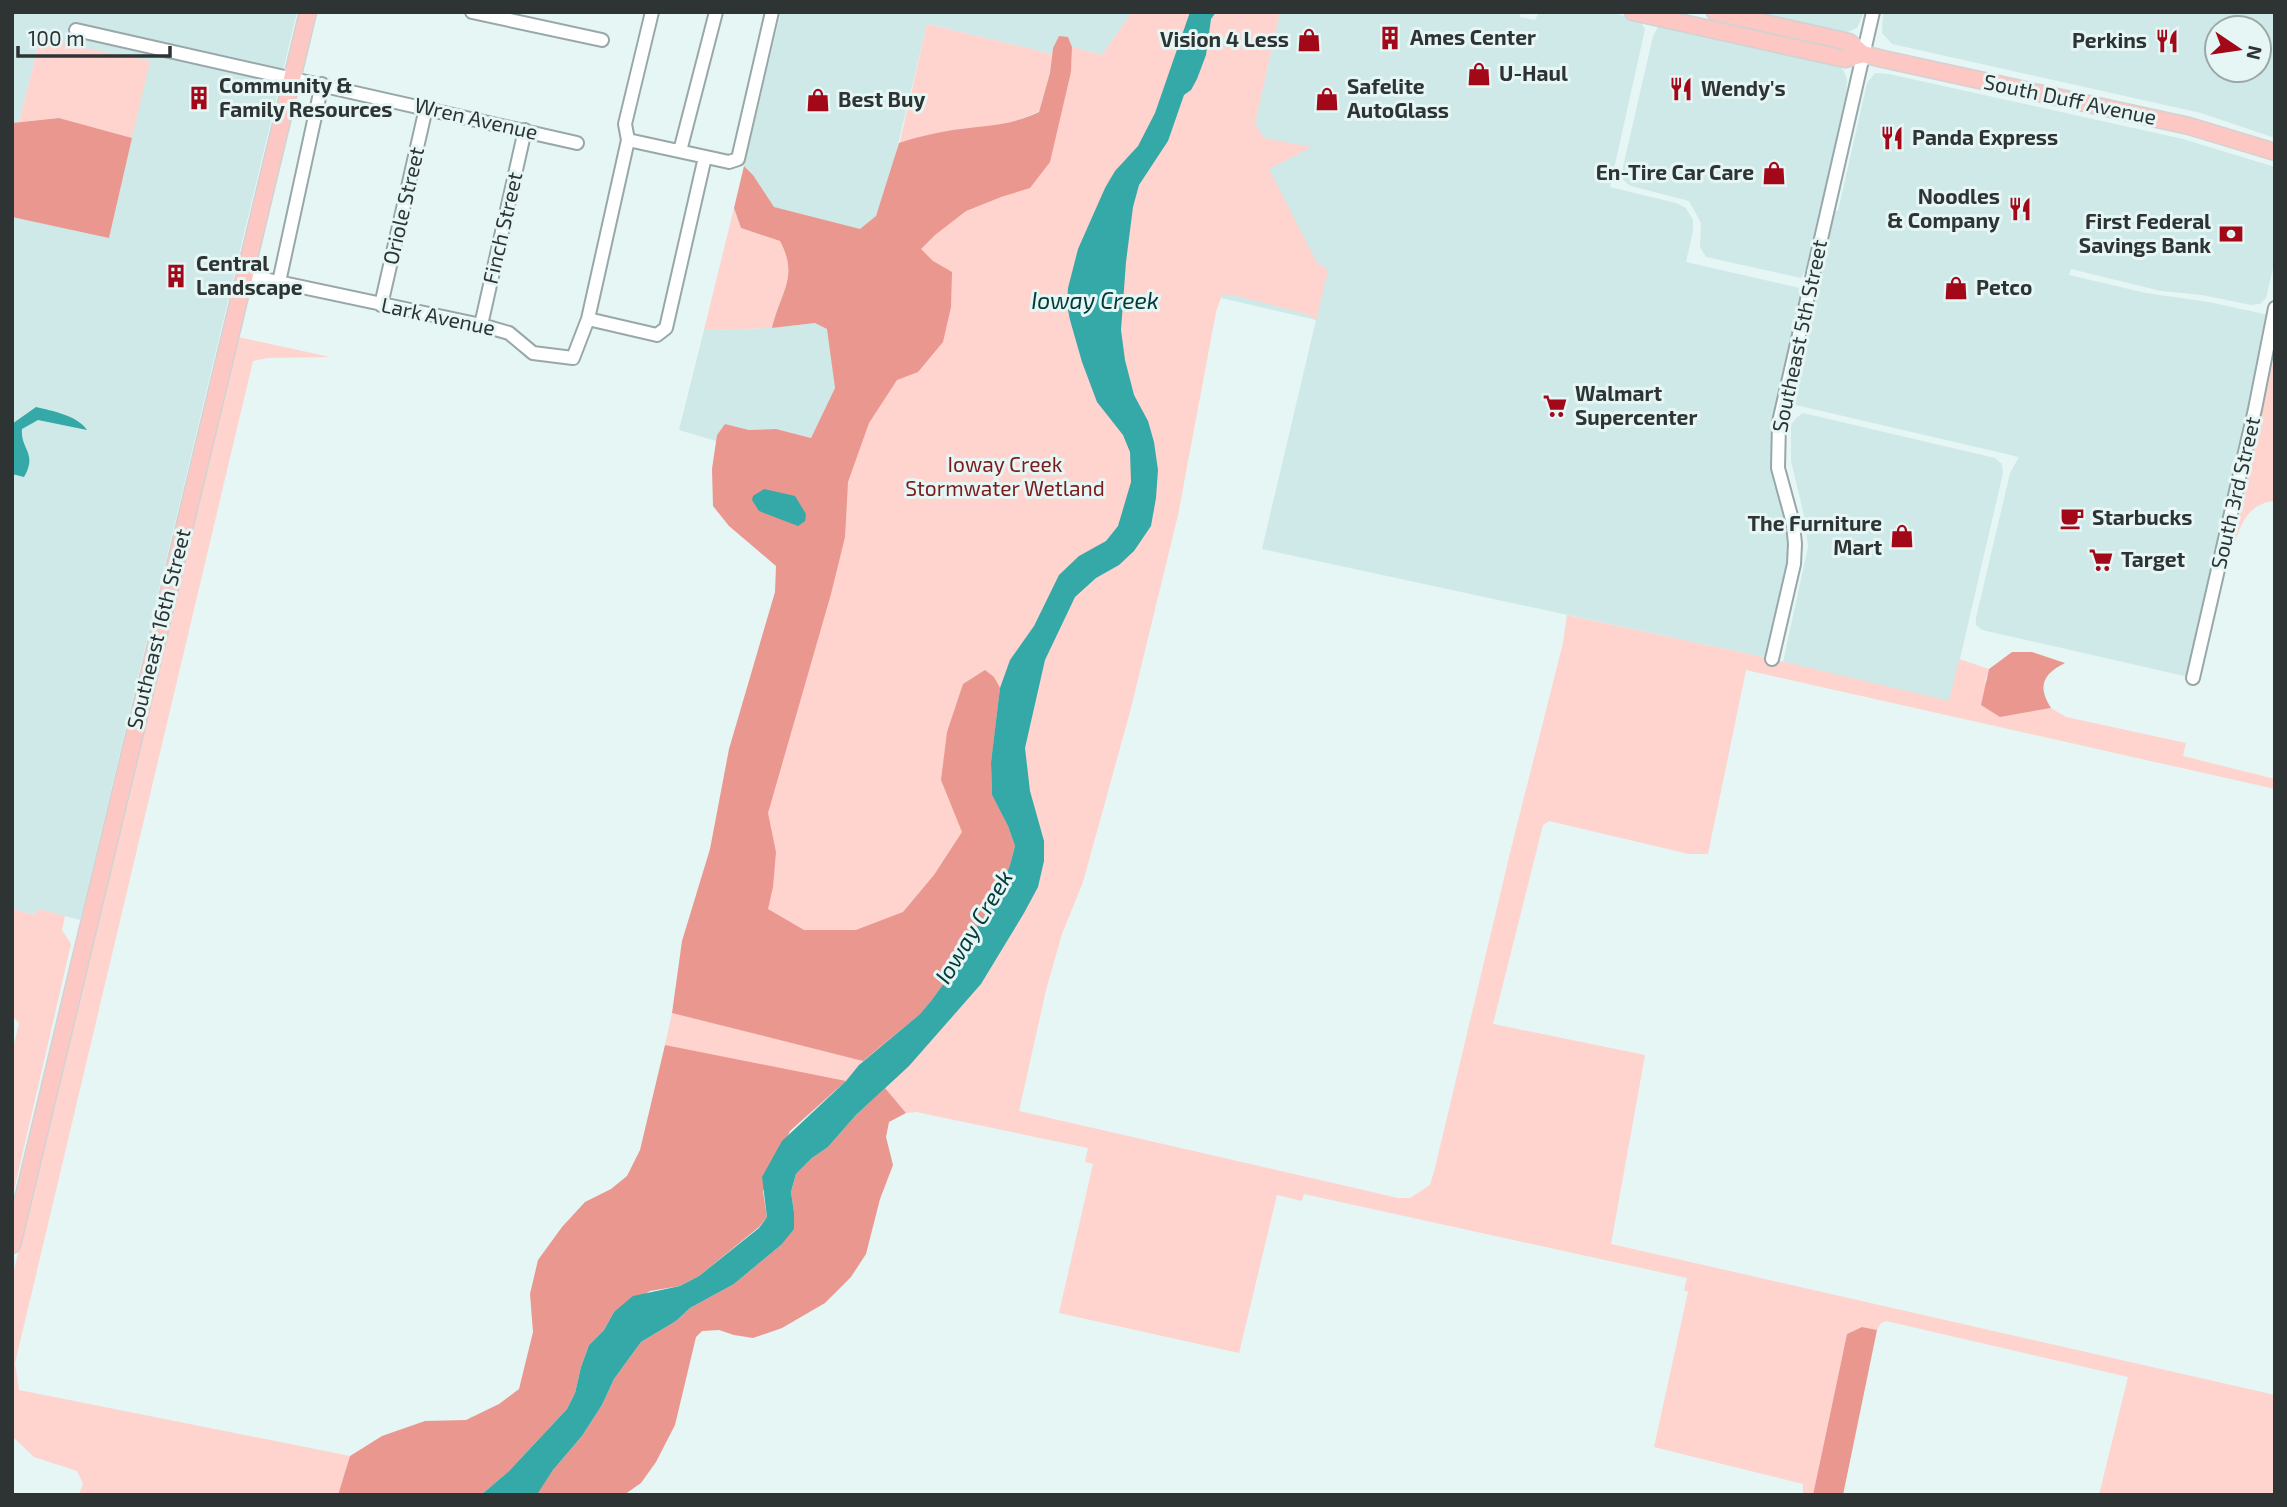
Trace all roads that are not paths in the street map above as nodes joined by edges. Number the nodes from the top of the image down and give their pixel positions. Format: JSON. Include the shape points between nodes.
{"nodes":[{"id":1,"x":308,"y":12,"type":"edge"},
{"id":2,"x":472,"y":12,"type":"edge"},
{"id":3,"x":652,"y":12,"type":"edge"},
{"id":4,"x":716,"y":12,"type":"edge"},
{"id":5,"x":772,"y":12,"type":"edge"},
{"id":6,"x":1633,"y":12,"type":"edge"},
{"id":7,"x":1714,"y":12,"type":"edge"},
{"id":8,"x":1872,"y":12,"type":"edge"},
{"id":9,"x":76,"y":30,"type":"dead end"},
{"id":10,"x":602,"y":40,"type":"dead end"},
{"id":11,"x":1863,"y":54,"type":"junction"},
{"id":12,"x":292,"y":78,"type":"junction"},
{"id":13,"x":322,"y":84,"type":"junction"},
{"id":14,"x":426,"y":108,"type":"junction"},
{"id":15,"x":525,"y":130,"type":"junction"},
{"id":16,"x":628,"y":140,"type":"junction"},
{"id":17,"x":577,"y":143,"type":"dead end"},
{"id":18,"x":680,"y":151,"type":"junction"},
{"id":19,"x":2275,"y":152,"type":"edge"},
{"id":20,"x":705,"y":157,"type":"junction"},
{"id":21,"x":245,"y":275,"type":"junction"},
{"id":22,"x":279,"y":282,"type":"junction"},
{"id":23,"x":381,"y":305,"type":"junction"},
{"id":24,"x":2275,"y":307,"type":"edge"},
{"id":25,"x":588,"y":319,"type":"junction"},
{"id":26,"x":481,"y":325,"type":"junction"},
{"id":27,"x":1772,"y":659,"type":"dead end"},
{"id":28,"x":2193,"y":678,"type":"dead end"},
{"id":29,"x":12,"y":1245,"type":"edge"}],
"edges":[{"from":1,"to":12,"type":"main road","name":"Southeast 16th Street"},
{"from":2,"to":10,"type":"street"},
{"from":3,"to":16,"type":"street","via":[[625,124]]},
{"from":4,"to":18,"type":"street"},
{"from":5,"to":20,"type":"street","via":[[738,159],[729,162]]},
{"from":6,"to":11,"type":"main road","name":"South Duff Avenue","via":[[1845,59]]},
{"from":7,"to":11,"type":"main road","name":"South Duff Avenue","via":[[1849,42]]},
{"from":8,"to":11,"type":"street","name":"Southeast 5th Street"},
{"from":9,"to":12,"type":"street","name":"Wren Avenue"},
{"from":11,"to":19,"type":"main road","name":"South Duff Avenue","via":[[2189,126]]},
{"from":11,"to":27,"type":"street","name":"Southeast 5th Street","via":[[1779,422],[1778,468],[1795,544]]},
{"from":12,"to":13,"type":"street","name":"Wren Avenue"},
{"from":12,"to":21,"type":"main road","name":"Southeast 16th Street"},
{"from":13,"to":14,"type":"street","name":"Wren Avenue"},
{"from":13,"to":22,"type":"street"},
{"from":14,"to":15,"type":"street","name":"Wren Avenue"},
{"from":14,"to":23,"type":"street","name":"Oriole Street"},
{"from":15,"to":17,"type":"street","name":"Wren Avenue"},
{"from":15,"to":26,"type":"street","name":"Finch Street"},
{"from":16,"to":18,"type":"street"},
{"from":16,"to":25,"type":"street"},
{"from":18,"to":20,"type":"street"},
{"from":20,"to":25,"type":"street","via":[[666,328],[657,335]]},
{"from":21,"to":22,"type":"street","name":"Lark Avenue"},
{"from":21,"to":29,"type":"main road","name":"Southeast 16th Street"},
{"from":22,"to":23,"type":"street","name":"Lark Avenue"},
{"from":23,"to":26,"type":"street","name":"Lark Avenue"},
{"from":24,"to":28,"type":"street","name":"South 3rd Street"},
{"from":25,"to":26,"type":"street","name":"Lark Avenue","via":[[573,358],[533,353],[509,333]]}]}
